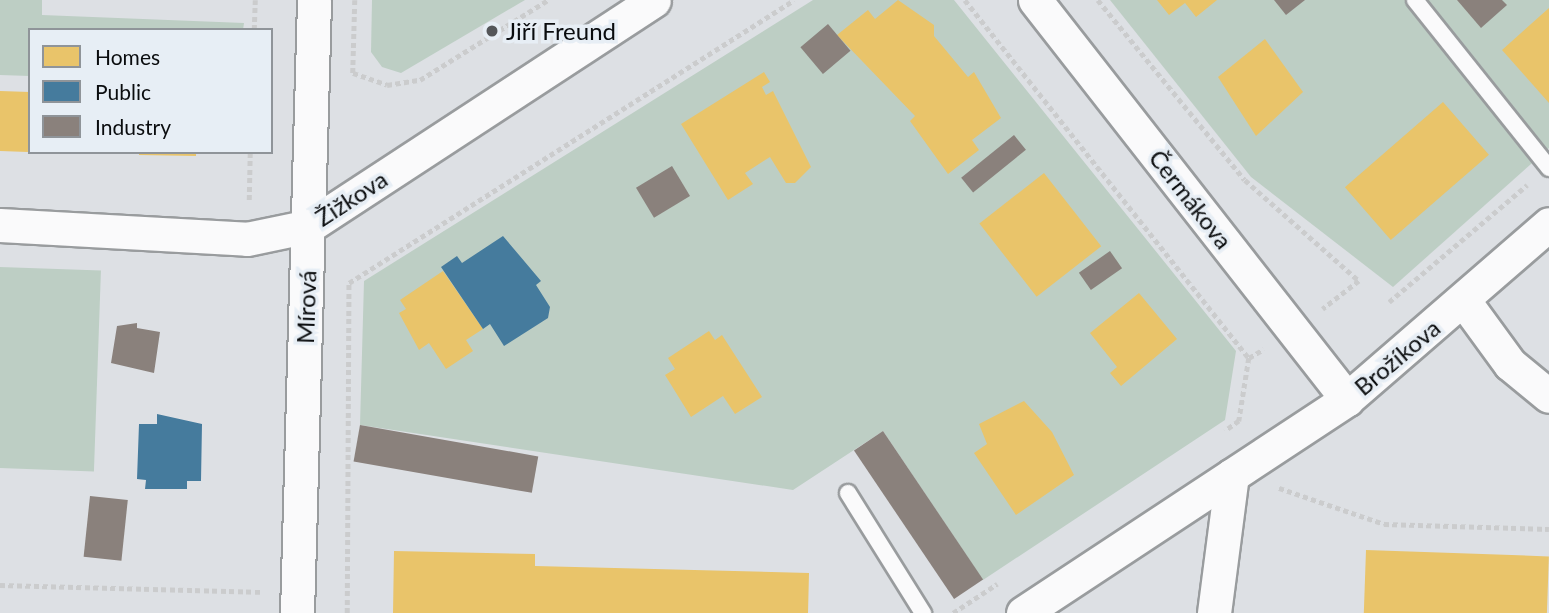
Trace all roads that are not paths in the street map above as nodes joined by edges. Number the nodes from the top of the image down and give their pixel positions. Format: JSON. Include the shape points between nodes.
{"nodes":[{"id":1,"x":314,"y":0,"type":"edge"},
{"id":2,"x":654,"y":0,"type":"edge"},
{"id":3,"x":1035,"y":0,"type":"edge"},
{"id":4,"x":1415,"y":0,"type":"edge"},
{"id":5,"x":1549,"y":168,"type":"edge"},
{"id":6,"x":1549,"y":224,"type":"edge"},
{"id":7,"x":0,"y":225,"type":"edge"},
{"id":8,"x":309,"y":226,"type":"junction"},
{"id":9,"x":1464,"y":301,"type":"junction"},
{"id":10,"x":1549,"y":396,"type":"edge"},
{"id":11,"x":1347,"y":399,"type":"junction"},
{"id":12,"x":1233,"y":475,"type":"junction"},
{"id":13,"x":848,"y":493,"type":"dead end"},
{"id":14,"x":297,"y":603,"type":"edge"},
{"id":15,"x":923,"y":613,"type":"edge"},
{"id":16,"x":1023,"y":613,"type":"edge"},
{"id":17,"x":1214,"y":613,"type":"edge"}],
"edges":[{"from":1,"to":8,"type":"street","name":"Mírová"},
{"from":2,"to":8,"type":"street","name":"Žižkova"},
{"from":3,"to":11,"type":"street","name":"Čermákova"},
{"from":4,"to":5,"type":"lane"},
{"from":6,"to":9,"type":"street","name":"Brožíkova"},
{"from":7,"to":8,"type":"street","name":"Žižkova","via":[[247,239]]},
{"from":8,"to":14,"type":"street","name":"Mírová"},
{"from":9,"to":10,"type":"street","via":[[1510,364]]},
{"from":9,"to":11,"type":"street","name":"Brožíkova"},
{"from":11,"to":12,"type":"street","name":"Brožíkova"},
{"from":12,"to":16,"type":"street","name":"Brožíkova"},
{"from":12,"to":17,"type":"street"},
{"from":13,"to":15,"type":"lane"}]}
